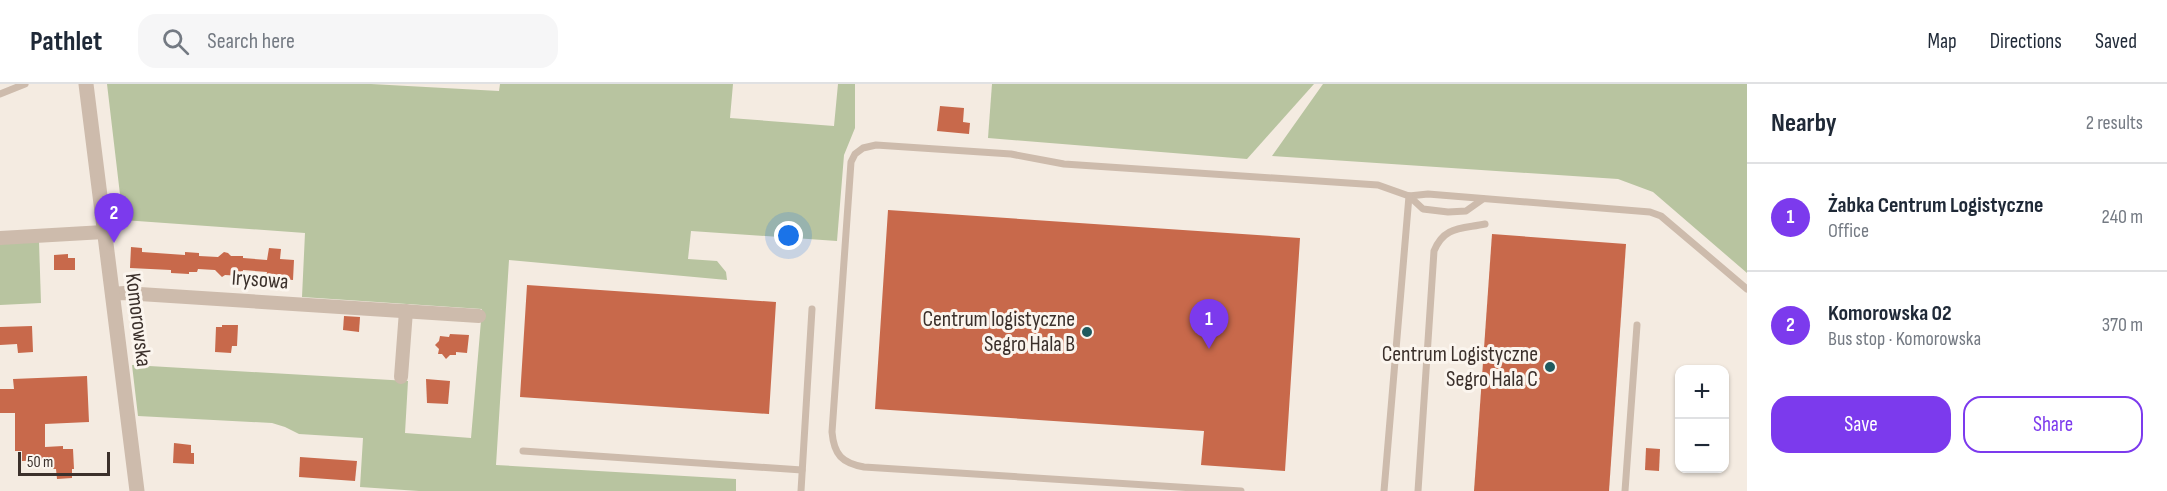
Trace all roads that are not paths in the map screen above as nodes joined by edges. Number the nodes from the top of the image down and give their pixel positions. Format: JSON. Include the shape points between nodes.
{"nodes":[{"id":1,"x":25,"y":84,"type":"edge"},
{"id":2,"x":86,"y":84,"type":"edge"},
{"id":3,"x":0,"y":94,"type":"edge"},
{"id":4,"x":1409,"y":196,"type":"junction"},
{"id":5,"x":1483,"y":199,"type":"junction"},
{"id":6,"x":1485,"y":224,"type":"dead end"},
{"id":7,"x":104,"y":232,"type":"junction"},
{"id":8,"x":0,"y":238,"type":"edge"},
{"id":9,"x":1747,"y":289,"type":"edge"},
{"id":10,"x":112,"y":294,"type":"junction"},
{"id":11,"x":812,"y":309,"type":"dead end"},
{"id":12,"x":406,"y":311,"type":"junction"},
{"id":13,"x":479,"y":316,"type":"dead end"},
{"id":14,"x":1637,"y":325,"type":"dead end"},
{"id":15,"x":401,"y":377,"type":"dead end"},
{"id":16,"x":523,"y":451,"type":"dead end"},
{"id":17,"x":802,"y":470,"type":"junction"},
{"id":18,"x":137,"y":491,"type":"edge"},
{"id":19,"x":801,"y":491,"type":"edge"},
{"id":20,"x":1241,"y":491,"type":"edge"},
{"id":21,"x":1384,"y":491,"type":"edge"},
{"id":22,"x":1418,"y":491,"type":"edge"},
{"id":23,"x":1625,"y":491,"type":"edge"}],
"edges":[{"from":1,"to":3,"type":"lane"},
{"from":2,"to":7,"type":"street","name":"Komorowska"},
{"from":4,"to":5,"type":"lane"},
{"from":4,"to":5,"type":"lane","via":[[1423,209],[1448,212],[1466,211]]},
{"from":4,"to":20,"type":"lane","via":[[1378,185],[1064,164],[1011,154],[932,148],[876,145],[855,154],[851,162],[832,432],[836,451],[849,464]]},
{"from":4,"to":21,"type":"lane"},
{"from":5,"to":9,"type":"lane","via":[[1650,212],[1660,216]]},
{"from":6,"to":22,"type":"lane","via":[[1448,231],[1434,251]]},
{"from":7,"to":8,"type":"street"},
{"from":7,"to":10,"type":"street","name":"Komorowska"},
{"from":10,"to":12,"type":"street","name":"Irysowa"},
{"from":10,"to":18,"type":"street","name":"Komorowska"},
{"from":11,"to":17,"type":"lane"},
{"from":12,"to":13,"type":"street","name":"Irysowa"},
{"from":12,"to":15,"type":"street"},
{"from":14,"to":23,"type":"lane"},
{"from":16,"to":17,"type":"lane"},
{"from":17,"to":19,"type":"lane"}]}
